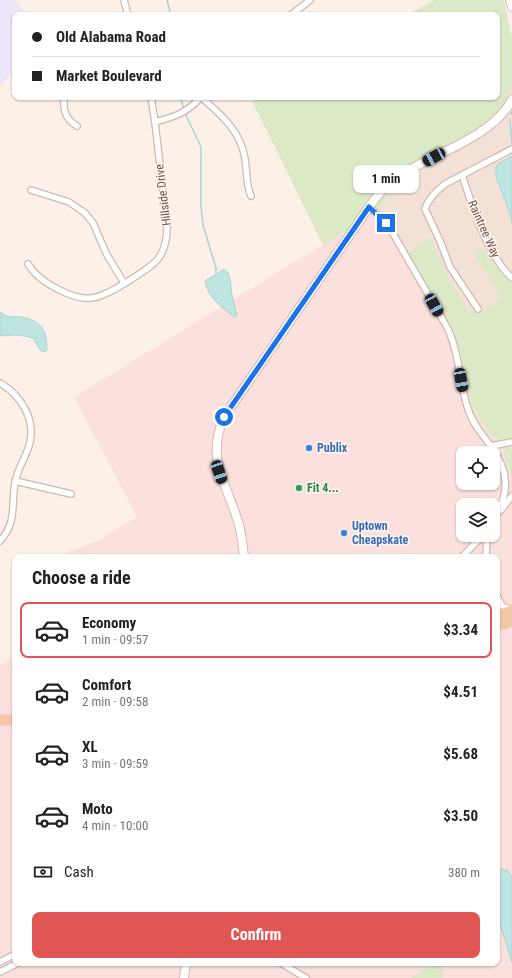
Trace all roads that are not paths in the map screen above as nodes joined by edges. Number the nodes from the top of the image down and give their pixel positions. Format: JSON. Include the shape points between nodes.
{"nodes":[{"id":1,"x":124,"y":0,"type":"edge"},
{"id":2,"x":310,"y":0,"type":"edge"},
{"id":3,"x":510,"y":0,"type":"edge"},
{"id":4,"x":512,"y":7,"type":"edge"},
{"id":5,"x":127,"y":12,"type":"edge"},
{"id":6,"x":295,"y":12,"type":"edge"},
{"id":7,"x":64,"y":100,"type":"edge"},
{"id":8,"x":151,"y":100,"type":"edge"},
{"id":9,"x":198,"y":100,"type":"edge"},
{"id":10,"x":204,"y":100,"type":"edge"},
{"id":11,"x":512,"y":100,"type":"edge"},
{"id":12,"x":155,"y":122,"type":"junction"},
{"id":13,"x":77,"y":126,"type":"dead end"},
{"id":14,"x":512,"y":149,"type":"edge"},
{"id":15,"x":462,"y":175,"type":"junction"},
{"id":16,"x":31,"y":190,"type":"dead end"},
{"id":17,"x":251,"y":196,"type":"dead end"},
{"id":18,"x":369,"y":207,"type":"junction"},
{"id":19,"x":28,"y":264,"type":"dead end"},
{"id":20,"x":512,"y":278,"type":"edge"},
{"id":21,"x":124,"y":283,"type":"junction"},
{"id":22,"x":478,"y":309,"type":"dead end"},
{"id":23,"x":0,"y":383,"type":"edge"},
{"id":24,"x":512,"y":442,"type":"edge"},
{"id":25,"x":491,"y":446,"type":"joint"},
{"id":26,"x":500,"y":459,"type":"edge"},
{"id":27,"x":15,"y":481,"type":"junction"},
{"id":28,"x":71,"y":494,"type":"dead end"},
{"id":29,"x":512,"y":496,"type":"edge"},
{"id":30,"x":500,"y":507,"type":"edge"},
{"id":31,"x":500,"y":511,"type":"edge"},
{"id":32,"x":0,"y":541,"type":"edge"},
{"id":33,"x":476,"y":542,"type":"edge"},
{"id":34,"x":486,"y":542,"type":"edge"},
{"id":35,"x":244,"y":554,"type":"edge"},
{"id":36,"x":465,"y":554,"type":"edge"},
{"id":37,"x":485,"y":554,"type":"edge"},
{"id":38,"x":500,"y":602,"type":"edge"},
{"id":39,"x":512,"y":610,"type":"edge"},
{"id":40,"x":500,"y":614,"type":"edge"},
{"id":41,"x":512,"y":621,"type":"edge"},
{"id":42,"x":500,"y":625,"type":"edge"},
{"id":43,"x":0,"y":720,"type":"edge"},
{"id":44,"x":12,"y":720,"type":"edge"},
{"id":45,"x":12,"y":956,"type":"edge"},
{"id":46,"x":0,"y":962,"type":"edge"},
{"id":47,"x":12,"y":966,"type":"edge"},
{"id":48,"x":186,"y":966,"type":"edge"},
{"id":49,"x":287,"y":966,"type":"edge"},
{"id":50,"x":0,"y":972,"type":"edge"},
{"id":51,"x":184,"y":978,"type":"edge"},
{"id":52,"x":306,"y":978,"type":"edge"}],
"edges":[{"from":1,"to":5,"type":"street"},
{"from":2,"to":6,"type":"street"},
{"from":3,"to":4,"type":"street"},
{"from":7,"to":13,"type":"street","via":[[67,118]]},
{"from":8,"to":12,"type":"street","name":"Hillside Drive"},
{"from":9,"to":12,"type":"street","via":[[183,113]]},
{"from":10,"to":17,"type":"street","via":[[225,119],[238,137],[245,156]]},
{"from":11,"to":18,"type":"street","via":[[490,125],[398,177],[383,189]]},
{"from":12,"to":21,"type":"street","name":"Hillside Drive","via":[[167,227],[166,240],[162,252],[154,263]]},
{"from":14,"to":15,"type":"street"},
{"from":15,"to":20,"type":"street","name":"Raintree Way","via":[[487,240],[499,262]]},
{"from":15,"to":22,"type":"street","via":[[438,190],[424,209],[450,268]]},
{"from":16,"to":21,"type":"street","via":[[69,202],[85,213],[93,223],[106,255]]},
{"from":18,"to":25,"type":"street","via":[[391,230],[448,329],[456,349],[468,410],[476,427]]},
{"from":18,"to":35,"type":"street","via":[[220,425],[216,444],[217,463],[240,529]]},
{"from":19,"to":21,"type":"street","name":"Hillside Drive","via":[[37,276],[74,297],[97,297]]},
{"from":23,"to":27,"type":"street","via":[[17,396],[31,425],[30,444]]},
{"from":24,"to":25,"type":"street"},
{"from":26,"to":30,"type":"street","via":[[505,494]]},
{"from":27,"to":28,"type":"street"},
{"from":27,"to":32,"type":"street","via":[[13,516],[8,531]]},
{"from":29,"to":31,"type":"street"},
{"from":33,"to":36,"type":"street"},
{"from":34,"to":37,"type":"street"},
{"from":38,"to":39,"type":"street","via":[[502,606]]},
{"from":39,"to":40,"type":"main road"},
{"from":41,"to":42,"type":"main road"},
{"from":43,"to":44,"type":"main road"},
{"from":45,"to":46,"type":"street"},
{"from":47,"to":50,"type":"street"},
{"from":48,"to":51,"type":"street"},
{"from":49,"to":52,"type":"street"}]}
